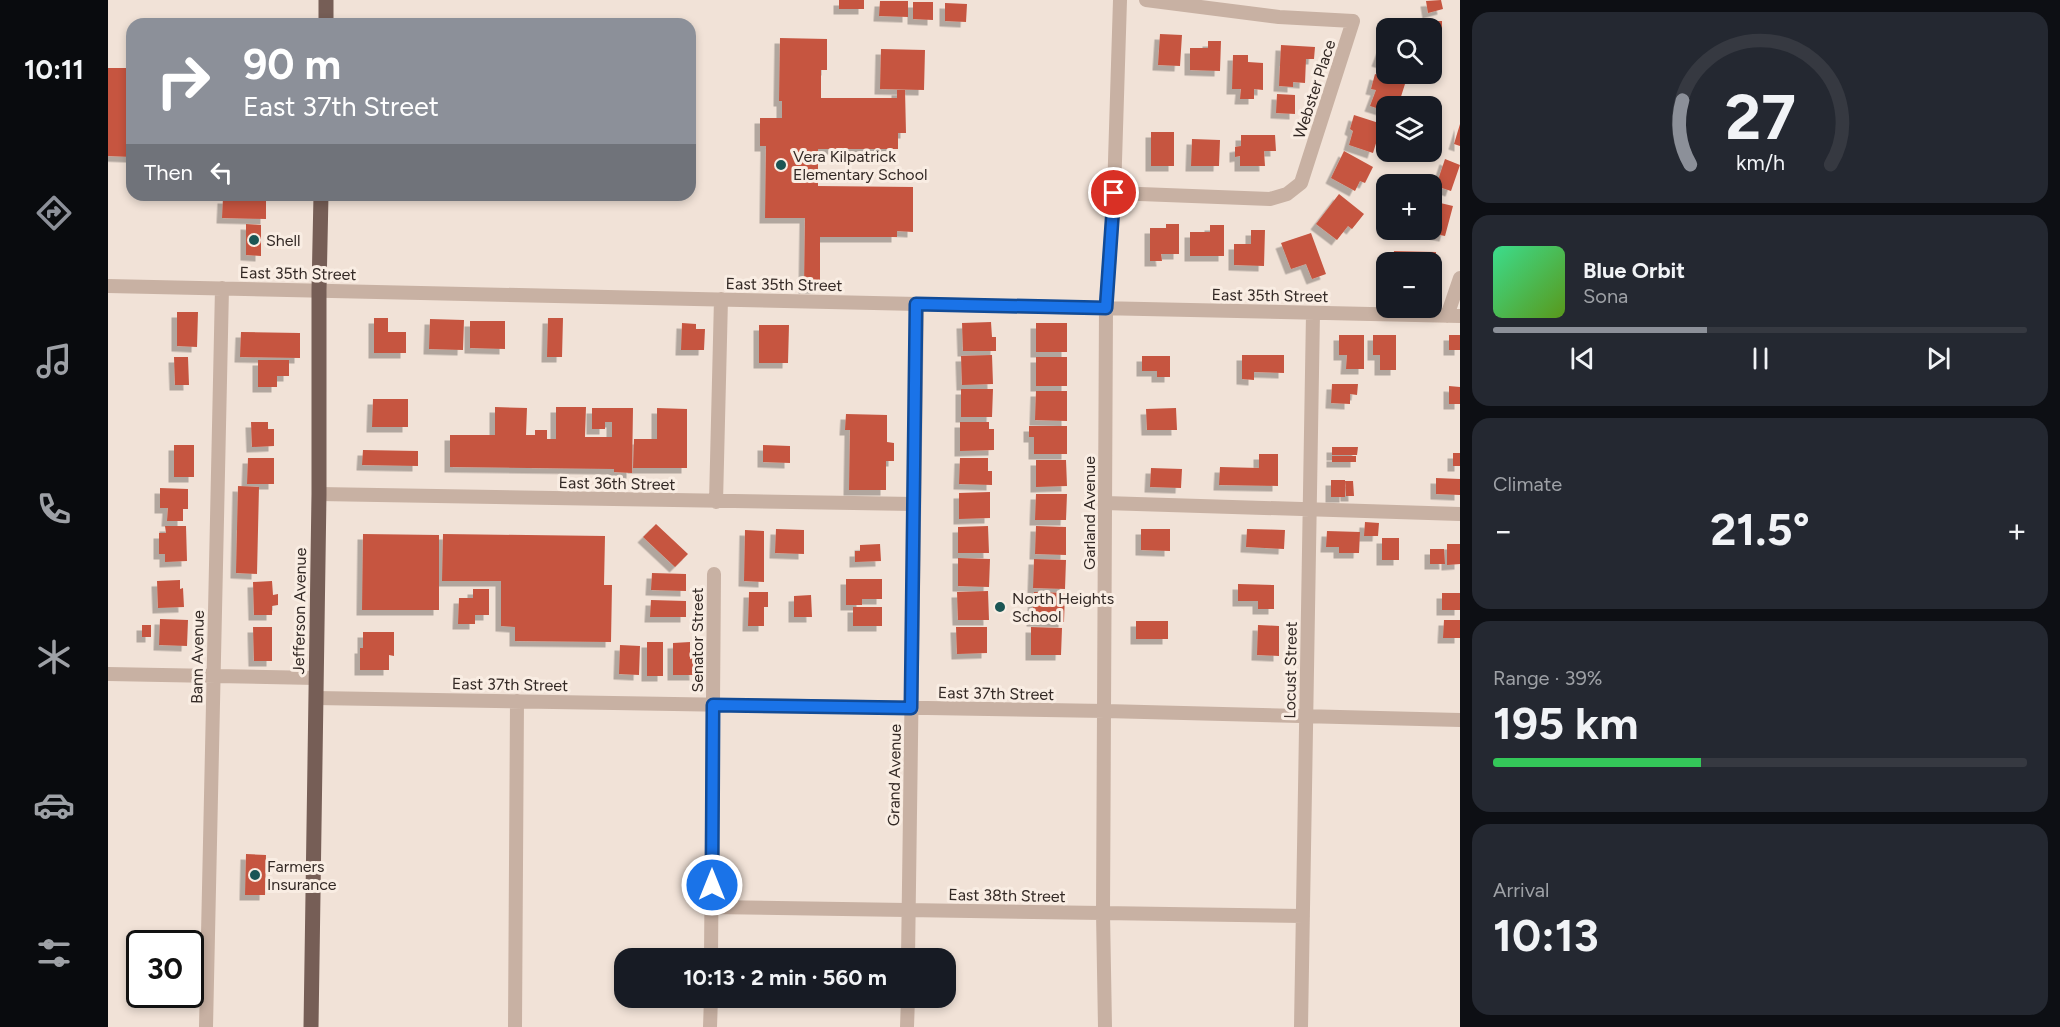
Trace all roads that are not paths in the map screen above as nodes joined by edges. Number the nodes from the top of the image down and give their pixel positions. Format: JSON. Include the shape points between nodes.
{"nodes":[{"id":1,"x":326,"y":0,"type":"edge"},
{"id":2,"x":1120,"y":0,"type":"edge"},
{"id":3,"x":1146,"y":0,"type":"edge"},
{"id":4,"x":326,"y":18,"type":"edge"},
{"id":5,"x":1114,"y":193,"type":"junction"},
{"id":6,"x":321,"y":201,"type":"edge"},
{"id":7,"x":1460,"y":278,"type":"edge"},
{"id":8,"x":108,"y":286,"type":"edge"},
{"id":9,"x":222,"y":288,"type":"junction"},
{"id":10,"x":319,"y":290,"type":"junction"},
{"id":11,"x":722,"y":299,"type":"junction"},
{"id":12,"x":916,"y":304,"type":"junction"},
{"id":13,"x":1106,"y":308,"type":"junction"},
{"id":14,"x":1312,"y":313,"type":"junction"},
{"id":15,"x":1454,"y":316,"type":"edge"},
{"id":16,"x":319,"y":494,"type":"junction"},
{"id":17,"x":716,"y":502,"type":"junction"},
{"id":18,"x":1105,"y":503,"type":"junction"},
{"id":19,"x":914,"y":504,"type":"junction"},
{"id":20,"x":1310,"y":510,"type":"junction"},
{"id":21,"x":1460,"y":514,"type":"edge"},
{"id":22,"x":714,"y":574,"type":"dead end"},
{"id":23,"x":108,"y":674,"type":"edge"},
{"id":24,"x":214,"y":676,"type":"junction"},
{"id":25,"x":316,"y":678,"type":"junction"},
{"id":26,"x":316,"y":698,"type":"junction"},
{"id":27,"x":517,"y":701,"type":"junction"},
{"id":28,"x":713,"y":705,"type":"junction"},
{"id":29,"x":911,"y":708,"type":"junction"},
{"id":30,"x":1105,"y":711,"type":"junction"},
{"id":31,"x":1306,"y":717,"type":"junction"},
{"id":32,"x":1460,"y":720,"type":"edge"},
{"id":33,"x":711,"y":908,"type":"junction"},
{"id":34,"x":909,"y":910,"type":"junction"},
{"id":35,"x":1102,"y":913,"type":"junction"},
{"id":36,"x":1303,"y":916,"type":"junction"},
{"id":37,"x":711,"y":948,"type":"edge"},
{"id":38,"x":908,"y":948,"type":"edge"},
{"id":39,"x":711,"y":1008,"type":"edge"},
{"id":40,"x":908,"y":1008,"type":"edge"},
{"id":41,"x":206,"y":1027,"type":"edge"},
{"id":42,"x":311,"y":1027,"type":"edge"},
{"id":43,"x":515,"y":1027,"type":"edge"},
{"id":44,"x":710,"y":1027,"type":"edge"},
{"id":45,"x":907,"y":1027,"type":"edge"},
{"id":46,"x":1105,"y":1027,"type":"edge"},
{"id":47,"x":1301,"y":1027,"type":"edge"}],
"edges":[{"from":1,"to":4,"type":"main road"},
{"from":2,"to":5,"type":"street","name":"Garland Avenue"},
{"from":3,"to":5,"type":"street","name":"Webster Place","via":[[1279,17],[1353,21],[1300,183],[1287,194],[1270,199]]},
{"from":5,"to":13,"type":"street","name":"Garland Avenue"},
{"from":6,"to":10,"type":"main road","name":"Jefferson Avenue"},
{"from":7,"to":15,"type":"street"},
{"from":8,"to":9,"type":"street","name":"East 35th Street"},
{"from":9,"to":10,"type":"street","name":"East 35th Street"},
{"from":9,"to":24,"type":"street","name":"Bann Avenue"},
{"from":10,"to":11,"type":"street","name":"East 35th Street"},
{"from":10,"to":16,"type":"main road","name":"Jefferson Avenue"},
{"from":11,"to":12,"type":"street","name":"East 35th Street"},
{"from":11,"to":17,"type":"street"},
{"from":12,"to":13,"type":"street","name":"East 35th Street"},
{"from":12,"to":19,"type":"street","name":"Grand Avenue"},
{"from":13,"to":14,"type":"street","name":"East 35th Street"},
{"from":13,"to":18,"type":"street","name":"Garland Avenue"},
{"from":14,"to":15,"type":"street","name":"East 35th Street"},
{"from":14,"to":20,"type":"street","name":"Locust Street"},
{"from":16,"to":17,"type":"street","name":"East 36th Street"},
{"from":16,"to":25,"type":"main road","name":"Jefferson Avenue"},
{"from":17,"to":19,"type":"street","name":"East 36th Street"},
{"from":18,"to":20,"type":"street"},
{"from":18,"to":30,"type":"street","name":"Garland Avenue"},
{"from":19,"to":29,"type":"street","name":"Grand Avenue"},
{"from":20,"to":21,"type":"street"},
{"from":20,"to":31,"type":"street","name":"Locust Street"},
{"from":22,"to":28,"type":"street","name":"Senator Street"},
{"from":23,"to":24,"type":"street"},
{"from":24,"to":25,"type":"street"},
{"from":24,"to":41,"type":"street","name":"Bann Avenue"},
{"from":25,"to":26,"type":"main road","name":"Jefferson Avenue"},
{"from":26,"to":27,"type":"street","name":"East 37th Street"},
{"from":26,"to":42,"type":"main road","name":"Jefferson Avenue"},
{"from":27,"to":28,"type":"street","name":"East 37th Street"},
{"from":27,"to":43,"type":"street"},
{"from":28,"to":29,"type":"street","name":"East 37th Street"},
{"from":28,"to":33,"type":"street","name":"Senator Street"},
{"from":29,"to":30,"type":"street","name":"East 37th Street"},
{"from":29,"to":34,"type":"street","name":"Grand Avenue"},
{"from":30,"to":31,"type":"street","name":"East 37th Street"},
{"from":30,"to":35,"type":"street","name":"Garland Avenue"},
{"from":31,"to":32,"type":"street","name":"East 37th Street"},
{"from":31,"to":36,"type":"street","name":"Locust Street"},
{"from":33,"to":34,"type":"street","name":"East 38th Street"},
{"from":33,"to":37,"type":"street","name":"Senator Street"},
{"from":34,"to":35,"type":"street","name":"East 38th Street"},
{"from":34,"to":38,"type":"street","name":"Grand Avenue"},
{"from":35,"to":36,"type":"street","name":"East 38th Street"},
{"from":35,"to":46,"type":"street","name":"Garland Avenue"},
{"from":36,"to":47,"type":"street","name":"Locust Street"},
{"from":39,"to":44,"type":"street"},
{"from":40,"to":45,"type":"street"}]}
